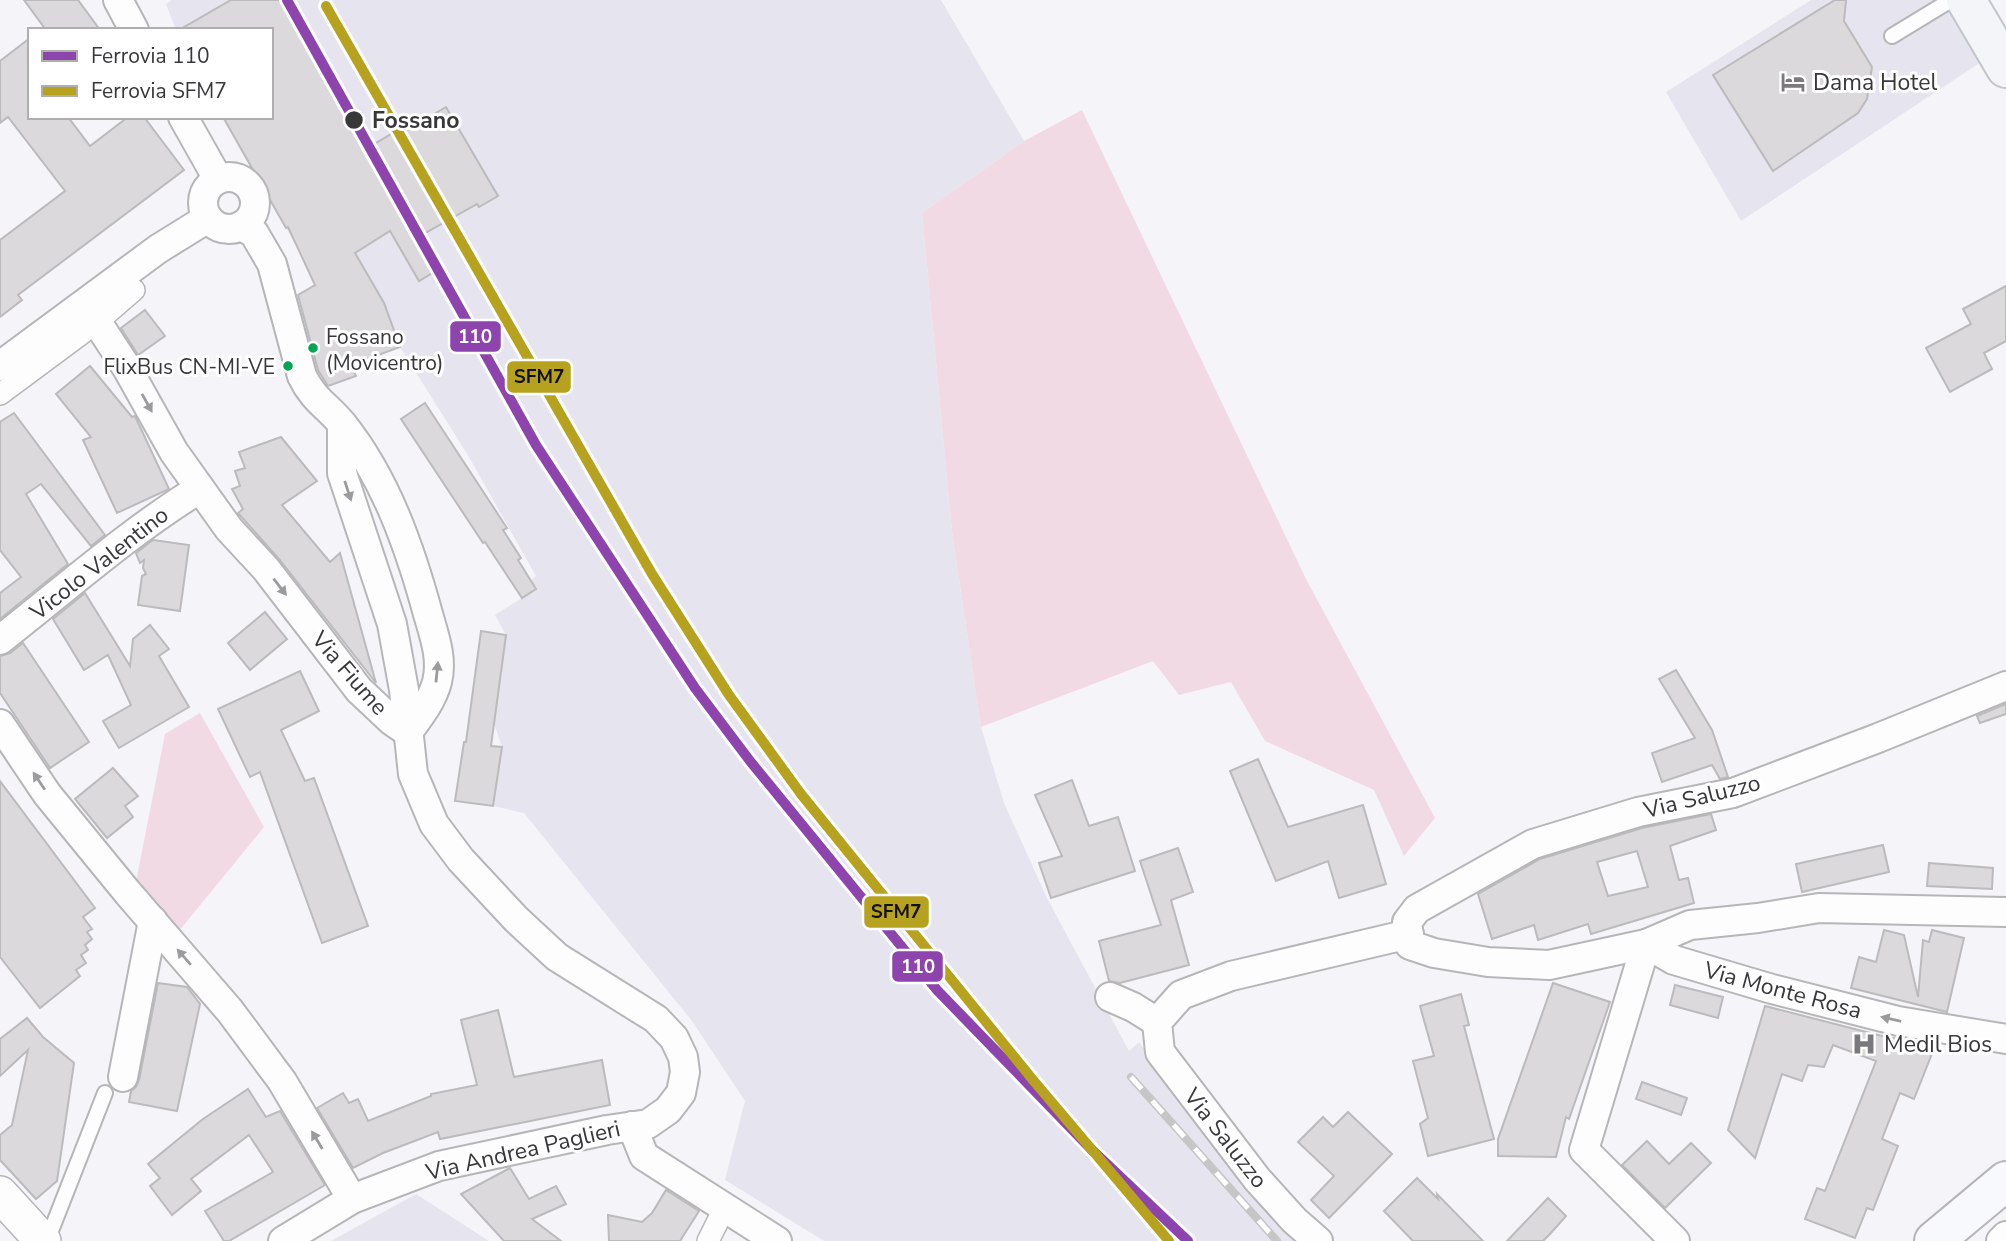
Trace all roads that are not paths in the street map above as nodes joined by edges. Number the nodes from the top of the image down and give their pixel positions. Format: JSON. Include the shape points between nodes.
{"nodes":[{"id":1,"x":118,"y":0,"type":"edge"},
{"id":2,"x":1951,"y":0,"type":"edge"},
{"id":3,"x":1966,"y":0,"type":"edge"},
{"id":4,"x":133,"y":28,"type":"edge"},
{"id":5,"x":1892,"y":36,"type":"dead end"},
{"id":6,"x":2006,"y":68,"type":"edge"},
{"id":7,"x":184,"y":119,"type":"edge"},
{"id":8,"x":218,"y":179,"type":"junction"},
{"id":9,"x":208,"y":218,"type":"junction"},
{"id":10,"x":241,"y":226,"type":"junction"},
{"id":11,"x":134,"y":290,"type":"dead end"},
{"id":12,"x":88,"y":315,"type":"junction"},
{"id":13,"x":0,"y":366,"type":"edge"},
{"id":14,"x":0,"y":394,"type":"edge"},
{"id":15,"x":342,"y":424,"type":"junction"},
{"id":16,"x":199,"y":489,"type":"junction"},
{"id":17,"x":0,"y":640,"type":"edge"},
{"id":18,"x":2006,"y":685,"type":"edge"},
{"id":19,"x":0,"y":724,"type":"edge"},
{"id":20,"x":408,"y":732,"type":"junction"},
{"id":21,"x":2006,"y":912,"type":"edge"},
{"id":22,"x":153,"y":921,"type":"junction"},
{"id":23,"x":1408,"y":928,"type":"junction"},
{"id":24,"x":1646,"y":944,"type":"junction"},
{"id":25,"x":1110,"y":997,"type":"dead end"},
{"id":26,"x":1157,"y":1022,"type":"junction"},
{"id":27,"x":2006,"y":1039,"type":"edge"},
{"id":28,"x":114,"y":1085,"type":"joint"},
{"id":29,"x":632,"y":1126,"type":"junction"},
{"id":30,"x":2006,"y":1181,"type":"edge"},
{"id":31,"x":0,"y":1194,"type":"edge"},
{"id":32,"x":352,"y":1199,"type":"junction"},
{"id":33,"x":725,"y":1207,"type":"junction"},
{"id":34,"x":2006,"y":1236,"type":"edge"},
{"id":35,"x":45,"y":1241,"type":"edge"},
{"id":36,"x":283,"y":1241,"type":"edge"},
{"id":37,"x":708,"y":1241,"type":"edge"},
{"id":38,"x":777,"y":1241,"type":"edge"},
{"id":39,"x":1318,"y":1241,"type":"edge"},
{"id":40,"x":1675,"y":1241,"type":"edge"},
{"id":41,"x":1934,"y":1241,"type":"edge"},
{"id":42,"x":2001,"y":1241,"type":"edge"}],
"edges":[{"from":1,"to":4,"type":"street"},
{"from":2,"to":5,"type":"lane"},
{"from":3,"to":6,"type":"main road"},
{"from":7,"to":8,"type":"street"},
{"from":8,"to":9,"type":"street","via":[[204,196]]},
{"from":8,"to":10,"type":"street","via":[[236,178],[254,195],[253,213]]},
{"from":9,"to":10,"type":"street","via":[[219,227]]},
{"from":9,"to":12,"type":"street","via":[[158,249]]},
{"from":10,"to":15,"type":"street","via":[[254,233],[272,264],[308,388]]},
{"from":11,"to":12,"type":"street"},
{"from":12,"to":13,"type":"street"},
{"from":12,"to":14,"type":"street"},
{"from":12,"to":16,"type":"street","name":"Via Fiume","one_way":true,"via":[[127,368]]},
{"from":15,"to":20,"type":"street","one_way":true,"via":[[342,473],[392,624]]},
{"from":20,"to":15,"type":"street","one_way":true,"via":[[438,681],[439,653],[416,568],[388,499]]},
{"from":16,"to":17,"type":"street","name":"Vicolo Valentino","via":[[121,543]]},
{"from":16,"to":20,"type":"street","name":"Via Fiume","one_way":true,"via":[[359,690]]},
{"from":18,"to":23,"type":"street","name":"Via Saluzzo","via":[[1733,793],[1638,812],[1533,844],[1417,909]]},
{"from":22,"to":19,"type":"street","one_way":true,"via":[[47,794]]},
{"from":20,"to":29,"type":"street","name":"Via Fiume","via":[[413,774],[434,824],[461,860],[557,957],[656,1019],[674,1038],[685,1072],[681,1093],[648,1124]]},
{"from":21,"to":24,"type":"street","via":[[1819,908],[1689,925]]},
{"from":22,"to":28,"type":"street"},
{"from":32,"to":22,"type":"street","one_way":true,"via":[[282,1081]]},
{"from":23,"to":24,"type":"street","via":[[1410,944],[1488,962],[1549,965]]},
{"from":23,"to":26,"type":"street","name":"Via Saluzzo","via":[[1231,976],[1181,995]]},
{"from":27,"to":24,"type":"street","name":"Via Monte Rosa","one_way":true,"via":[[1898,1021],[1772,989],[1674,960]]},
{"from":24,"to":40,"type":"street","via":[[1584,1150]]},
{"from":25,"to":26,"type":"street"},
{"from":26,"to":39,"type":"street","name":"Via Saluzzo","via":[[1160,1052],[1257,1179]]},
{"from":28,"to":35,"type":"lane"},
{"from":29,"to":32,"type":"street","name":"Via Andrea Paglieri","via":[[439,1166]]},
{"from":29,"to":33,"type":"street","name":"Via Andrea Paglieri","via":[[645,1156]]},
{"from":30,"to":41,"type":"main road"},
{"from":31,"to":35,"type":"street"},
{"from":32,"to":36,"type":"street","name":"Via Andrea Paglieri"},
{"from":33,"to":37,"type":"street"},
{"from":33,"to":38,"type":"street","name":"Via Andrea Paglieri"},
{"from":34,"to":42,"type":"street"}]}
